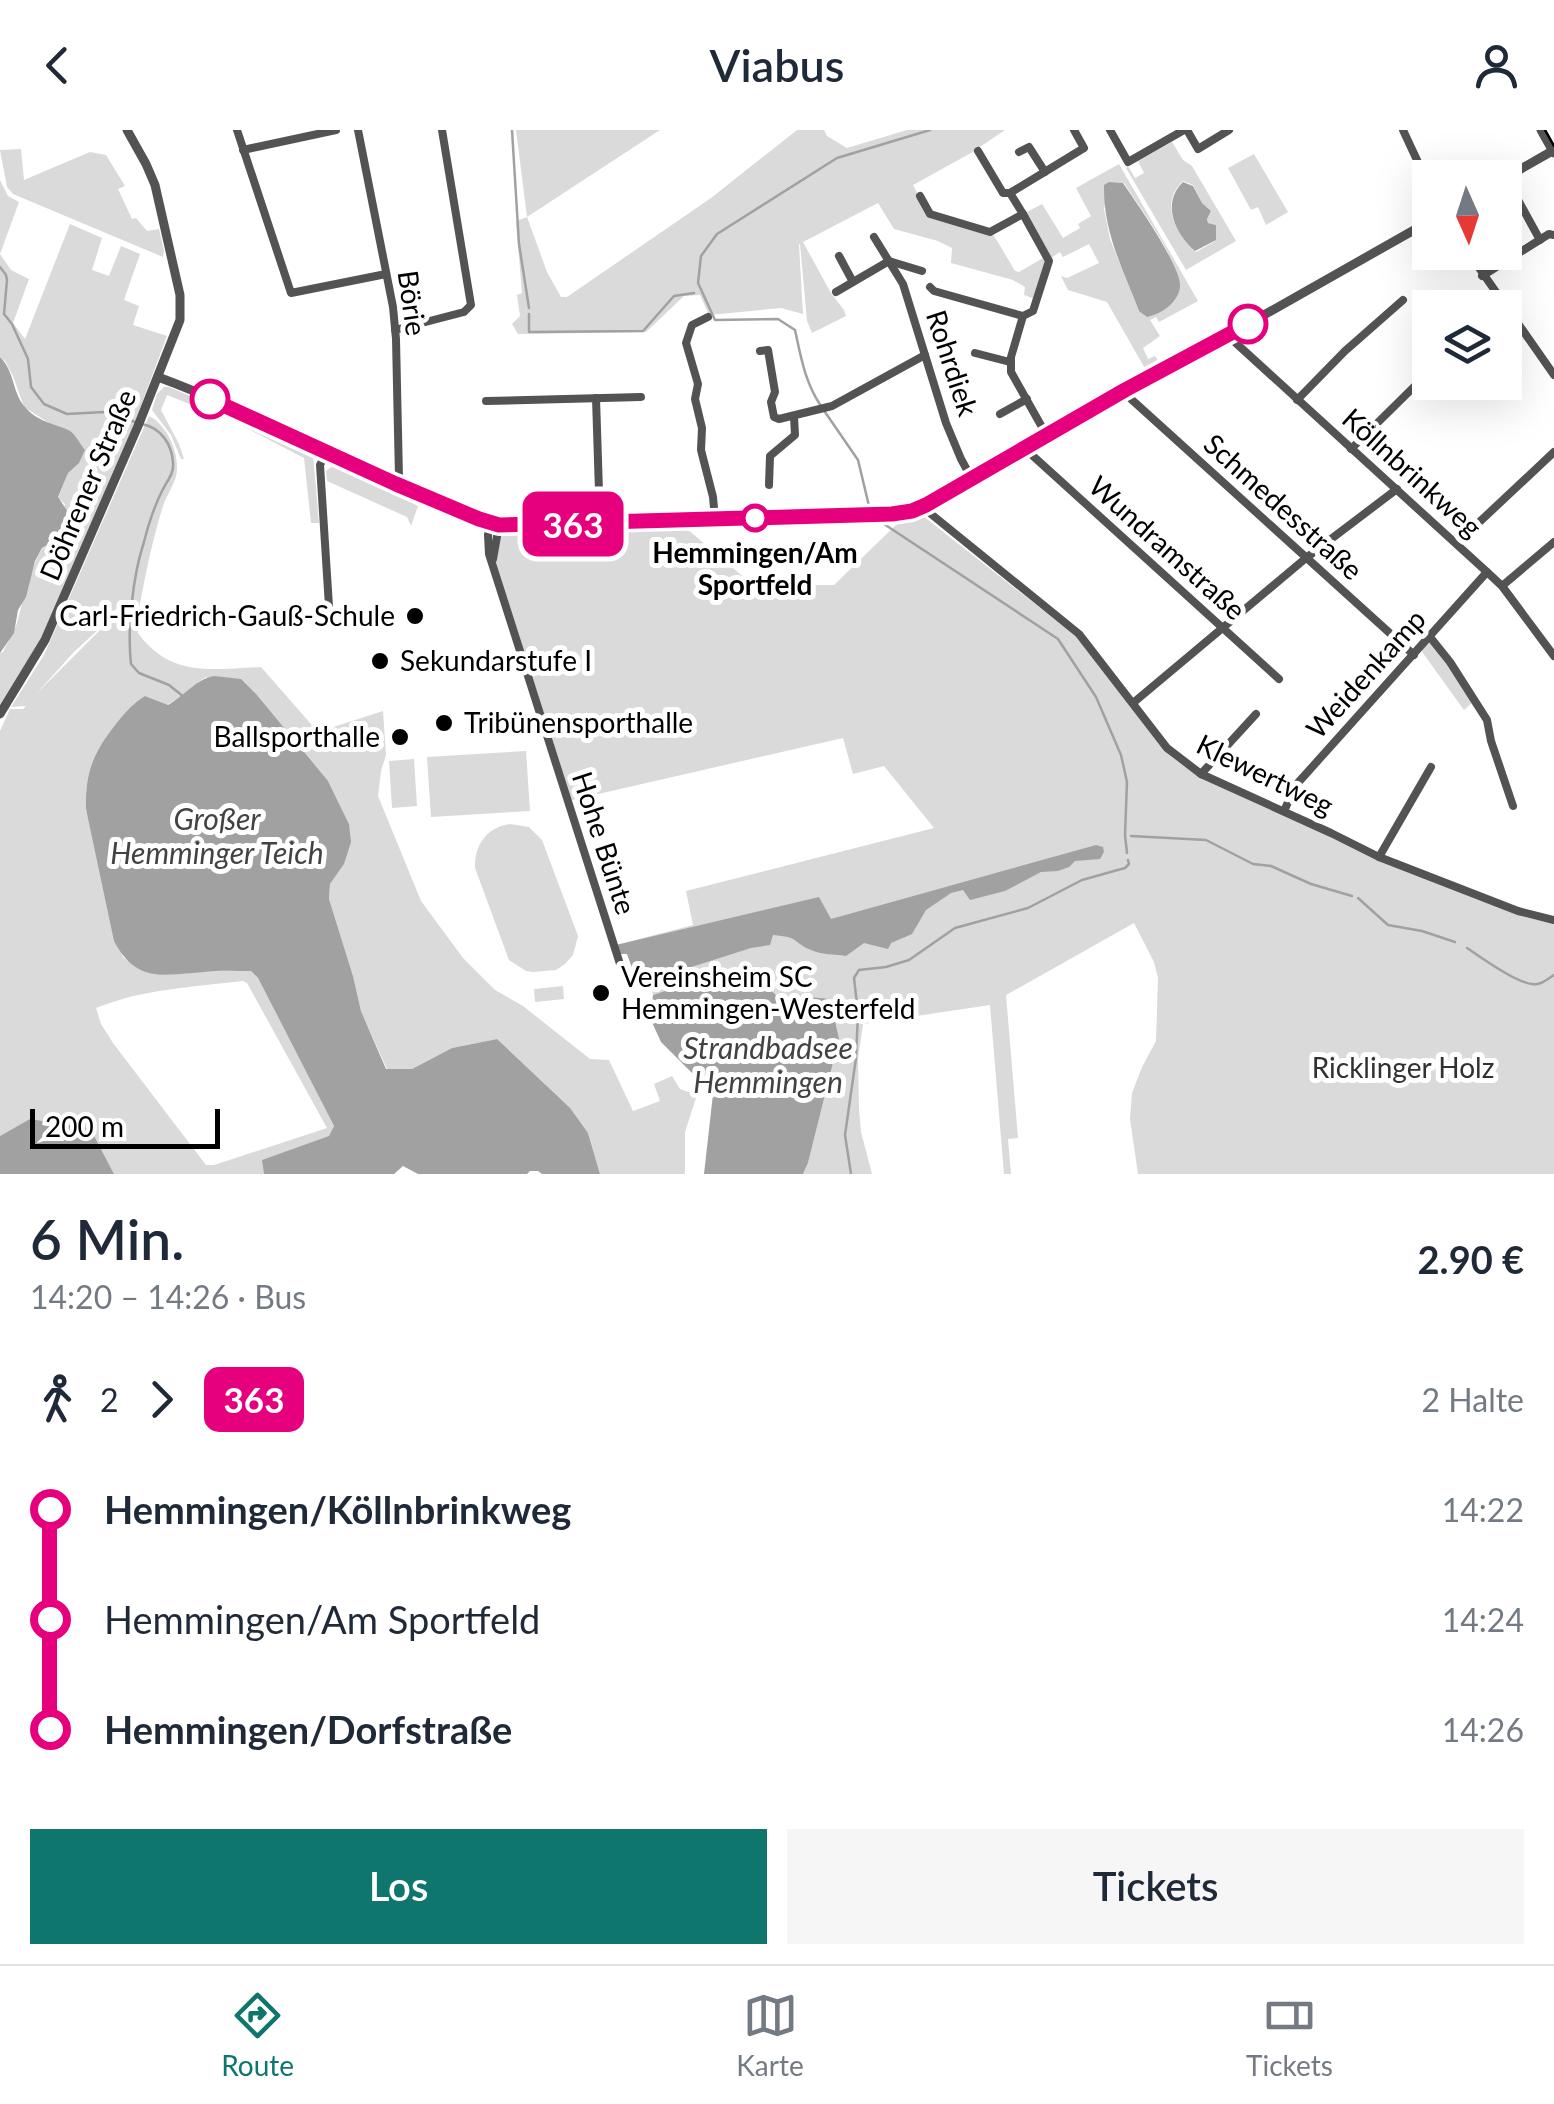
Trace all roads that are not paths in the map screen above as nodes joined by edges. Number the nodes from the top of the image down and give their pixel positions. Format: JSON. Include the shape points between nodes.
{"nodes":[{"id":1,"x":127,"y":130,"type":"edge"},
{"id":2,"x":237,"y":130,"type":"edge"},
{"id":3,"x":336,"y":130,"type":"edge"},
{"id":4,"x":358,"y":130,"type":"edge"},
{"id":5,"x":442,"y":130,"type":"edge"},
{"id":6,"x":1074,"y":130,"type":"edge"},
{"id":7,"x":1110,"y":130,"type":"edge"},
{"id":8,"x":1185,"y":130,"type":"edge"},
{"id":9,"x":1229,"y":130,"type":"edge"},
{"id":10,"x":1403,"y":130,"type":"edge"},
{"id":11,"x":1540,"y":130,"type":"edge"},
{"id":12,"x":243,"y":150,"type":"junction"},
{"id":13,"x":978,"y":151,"type":"dead end"},
{"id":14,"x":1554,"y":151,"type":"edge"},
{"id":15,"x":1019,"y":152,"type":"dead end"},
{"id":16,"x":1417,"y":160,"type":"edge"},
{"id":17,"x":1522,"y":169,"type":"edge"},
{"id":18,"x":1045,"y":172,"type":"junction"},
{"id":19,"x":1010,"y":193,"type":"junction"},
{"id":20,"x":920,"y":196,"type":"dead end"},
{"id":21,"x":1522,"y":208,"type":"edge"},
{"id":22,"x":1023,"y":214,"type":"junction"},
{"id":23,"x":1412,"y":231,"type":"edge"},
{"id":24,"x":1554,"y":236,"type":"edge"},
{"id":25,"x":874,"y":237,"type":"dead end"},
{"id":26,"x":1540,"y":240,"type":"junction"},
{"id":27,"x":838,"y":256,"type":"dead end"},
{"id":28,"x":889,"y":261,"type":"junction"},
{"id":29,"x":1478,"y":270,"type":"edge"},
{"id":30,"x":922,"y":272,"type":"dead end"},
{"id":31,"x":386,"y":274,"type":"junction"},
{"id":32,"x":1482,"y":276,"type":"junction"},
{"id":33,"x":854,"y":282,"type":"junction"},
{"id":34,"x":930,"y":287,"type":"dead end"},
{"id":35,"x":836,"y":292,"type":"dead end"},
{"id":36,"x":1404,"y":300,"type":"dead end"},
{"id":37,"x":1023,"y":316,"type":"junction"},
{"id":38,"x":708,"y":317,"type":"dead end"},
{"id":39,"x":395,"y":330,"type":"junction"},
{"id":40,"x":1227,"y":336,"type":"junction"},
{"id":41,"x":760,"y":351,"type":"dead end"},
{"id":42,"x":1554,"y":351,"type":"edge"},
{"id":43,"x":976,"y":353,"type":"dead end"},
{"id":44,"x":925,"y":355,"type":"junction"},
{"id":45,"x":1542,"y":359,"type":"junction"},
{"id":46,"x":1010,"y":362,"type":"junction"},
{"id":47,"x":1554,"y":376,"type":"edge"},
{"id":48,"x":158,"y":377,"type":"junction"},
{"id":49,"x":1412,"y":389,"type":"edge"},
{"id":50,"x":1125,"y":390,"type":"junction"},
{"id":51,"x":641,"y":397,"type":"dead end"},
{"id":52,"x":596,"y":398,"type":"junction"},
{"id":53,"x":1027,"y":399,"type":"junction"},
{"id":54,"x":1297,"y":400,"type":"junction"},
{"id":55,"x":486,"y":401,"type":"dead end"},
{"id":56,"x":1000,"y":414,"type":"dead end"},
{"id":57,"x":794,"y":416,"type":"junction"},
{"id":58,"x":1047,"y":436,"type":"junction"},
{"id":59,"x":1028,"y":448,"type":"junction"},
{"id":60,"x":1351,"y":449,"type":"junction"},
{"id":61,"x":1554,"y":452,"type":"edge"},
{"id":62,"x":326,"y":453,"type":"junction"},
{"id":63,"x":972,"y":479,"type":"junction"},
{"id":64,"x":396,"y":484,"type":"junction"},
{"id":65,"x":768,"y":485,"type":"dead end"},
{"id":66,"x":1397,"y":489,"type":"junction"},
{"id":67,"x":926,"y":505,"type":"junction"},
{"id":68,"x":714,"y":519,"type":"junction"},
{"id":69,"x":600,"y":522,"type":"junction"},
{"id":70,"x":495,"y":524,"type":"junction"},
{"id":71,"x":1554,"y":542,"type":"edge"},
{"id":72,"x":1458,"y":543,"type":"junction"},
{"id":73,"x":1306,"y":558,"type":"junction"},
{"id":74,"x":1487,"y":572,"type":"junction"},
{"id":75,"x":1502,"y":586,"type":"junction"},
{"id":76,"x":330,"y":622,"type":"dead end"},
{"id":77,"x":1222,"y":628,"type":"junction"},
{"id":78,"x":1430,"y":637,"type":"junction"},
{"id":79,"x":1414,"y":654,"type":"junction"},
{"id":80,"x":1554,"y":656,"type":"edge"},
{"id":81,"x":1278,"y":679,"type":"dead end"},
{"id":82,"x":1132,"y":703,"type":"junction"},
{"id":83,"x":0,"y":714,"type":"edge"},
{"id":84,"x":1256,"y":714,"type":"dead end"},
{"id":85,"x":1432,"y":767,"type":"dead end"},
{"id":86,"x":1201,"y":774,"type":"junction"},
{"id":87,"x":1513,"y":806,"type":"dead end"},
{"id":88,"x":1284,"y":811,"type":"junction"},
{"id":89,"x":1379,"y":857,"type":"junction"},
{"id":90,"x":1554,"y":920,"type":"edge"},
{"id":91,"x":620,"y":964,"type":"dead end"}],
"edges":[{"from":1,"to":48,"type":"street","name":"Döhrener Straße","via":[[155,185],[180,295],[180,320]]},
{"from":2,"to":12,"type":"street"},
{"from":3,"to":12,"type":"street"},
{"from":4,"to":31,"type":"street","name":"Börie"},
{"from":5,"to":39,"type":"street","via":[[472,305]]},
{"from":6,"to":18,"type":"street","via":[[1084,148]]},
{"from":7,"to":8,"type":"street","via":[[1128,162]]},
{"from":8,"to":9,"type":"street","via":[[1198,149]]},
{"from":10,"to":16,"type":"street"},
{"from":11,"to":14,"type":"street"},
{"from":12,"to":31,"type":"street","via":[[291,293]]},
{"from":13,"to":19,"type":"street"},
{"from":14,"to":17,"type":"street"},
{"from":15,"to":18,"type":"street","via":[[1029,147]]},
{"from":18,"to":19,"type":"street"},
{"from":19,"to":22,"type":"street"},
{"from":20,"to":22,"type":"street","via":[[930,214],[990,232]]},
{"from":21,"to":26,"type":"street"},
{"from":22,"to":37,"type":"street","via":[[1049,261],[1034,312]]},
{"from":23,"to":40,"type":"street"},
{"from":24,"to":26,"type":"street"},
{"from":25,"to":28,"type":"street","name":"Rohrdiek"},
{"from":26,"to":32,"type":"street"},
{"from":27,"to":33,"type":"street"},
{"from":28,"to":30,"type":"street"},
{"from":28,"to":33,"type":"street"},
{"from":28,"to":44,"type":"street","name":"Rohrdiek"},
{"from":29,"to":32,"type":"street"},
{"from":31,"to":39,"type":"street","name":"Börie"},
{"from":32,"to":45,"type":"street"},
{"from":33,"to":35,"type":"street"},
{"from":34,"to":37,"type":"street"},
{"from":36,"to":54,"type":"street"},
{"from":37,"to":46,"type":"street"},
{"from":38,"to":68,"type":"street","via":[[692,325],[686,343],[698,384]]},
{"from":39,"to":64,"type":"street","name":"Börie"},
{"from":40,"to":50,"type":"street"},
{"from":40,"to":54,"type":"street","name":"Köllnbrinkweg"},
{"from":41,"to":57,"type":"street","via":[[768,350],[774,417]]},
{"from":42,"to":45,"type":"street"},
{"from":43,"to":46,"type":"street"},
{"from":44,"to":57,"type":"street","via":[[823,409]]},
{"from":44,"to":63,"type":"street","name":"Rohrdiek"},
{"from":45,"to":47,"type":"street"},
{"from":46,"to":53,"type":"street"},
{"from":48,"to":62,"type":"street"},
{"from":48,"to":83,"type":"street","name":"Döhrener Straße","via":[[46,640]]},
{"from":49,"to":60,"type":"street"},
{"from":50,"to":58,"type":"street"},
{"from":50,"to":73,"type":"street","name":"Schmedesstraße"},
{"from":51,"to":52,"type":"street"},
{"from":52,"to":55,"type":"street"},
{"from":52,"to":69,"type":"street"},
{"from":53,"to":56,"type":"street"},
{"from":53,"to":58,"type":"street"},
{"from":54,"to":60,"type":"street","name":"Köllnbrinkweg"},
{"from":57,"to":65,"type":"street","via":[[795,435],[770,456]]},
{"from":58,"to":59,"type":"street"},
{"from":59,"to":63,"type":"street"},
{"from":59,"to":77,"type":"street","name":"Wundramstraße"},
{"from":60,"to":66,"type":"street","name":"Köllnbrinkweg"},
{"from":61,"to":72,"type":"street"},
{"from":62,"to":64,"type":"street"},
{"from":62,"to":76,"type":"street","via":[[320,464]]},
{"from":63,"to":67,"type":"street"},
{"from":64,"to":70,"type":"street"},
{"from":66,"to":72,"type":"street","name":"Köllnbrinkweg"},
{"from":66,"to":73,"type":"street"},
{"from":67,"to":68,"type":"street","via":[[892,514]]},
{"from":67,"to":82,"type":"street","name":"Klewertweg","via":[[1079,634]]},
{"from":68,"to":69,"type":"street"},
{"from":69,"to":70,"type":"street"},
{"from":70,"to":91,"type":"street","name":"Hohe Bünte","via":[[492,563]]},
{"from":71,"to":75,"type":"street"},
{"from":72,"to":74,"type":"street","name":"Köllnbrinkweg"},
{"from":73,"to":77,"type":"street"},
{"from":73,"to":79,"type":"street","name":"Schmedesstraße"},
{"from":74,"to":75,"type":"street","name":"Köllnbrinkweg"},
{"from":74,"to":78,"type":"street","name":"Weidenkamp"},
{"from":75,"to":80,"type":"street","name":"Köllnbrinkweg"},
{"from":77,"to":81,"type":"street","name":"Wundramstraße"},
{"from":77,"to":82,"type":"street"},
{"from":78,"to":79,"type":"street","name":"Weidenkamp"},
{"from":78,"to":87,"type":"street","via":[[1487,720]]},
{"from":79,"to":88,"type":"street","name":"Weidenkamp","via":[[1296,785]]},
{"from":82,"to":86,"type":"street","name":"Klewertweg","via":[[1167,748]]},
{"from":84,"to":86,"type":"street"},
{"from":85,"to":89,"type":"street"},
{"from":86,"to":88,"type":"street","name":"Klewertweg"},
{"from":88,"to":89,"type":"street","name":"Klewertweg"},
{"from":89,"to":90,"type":"street","name":"Klewertweg"}]}
